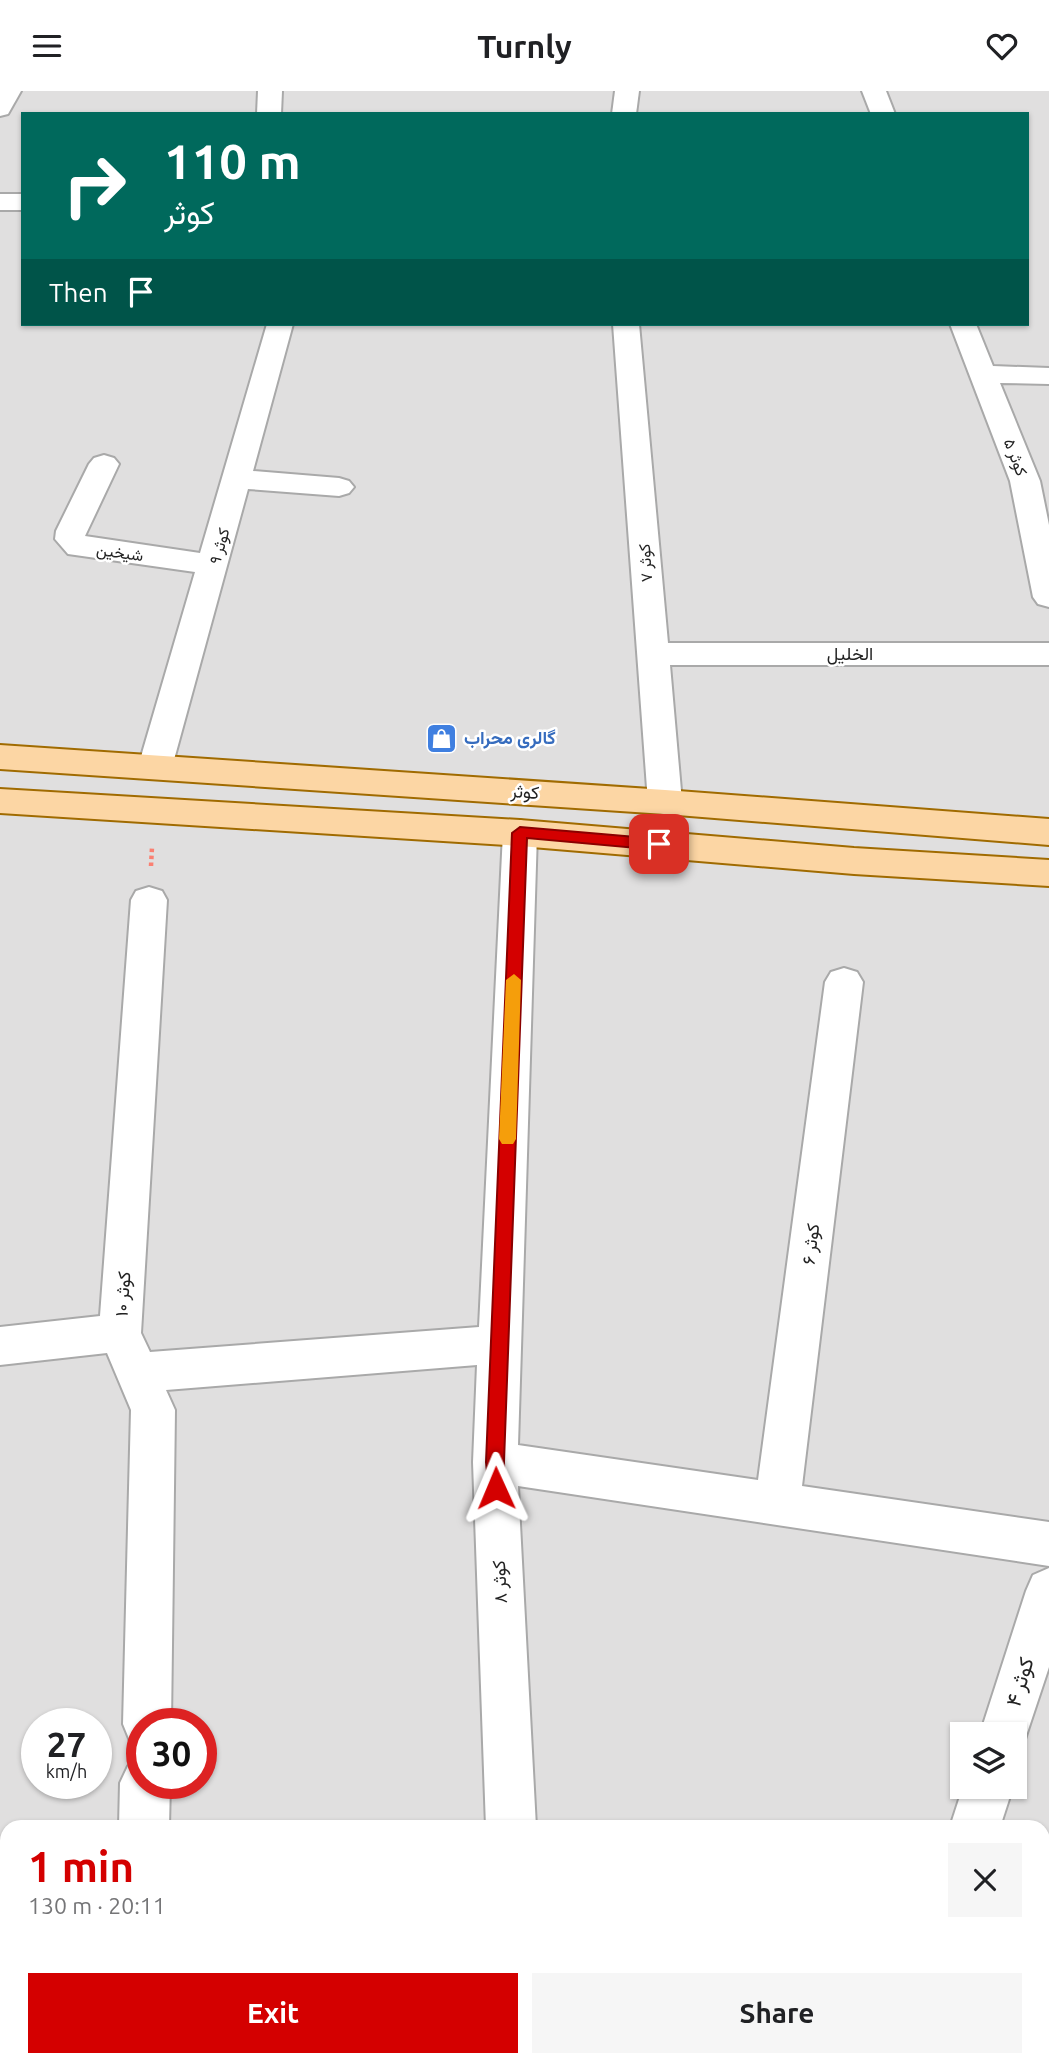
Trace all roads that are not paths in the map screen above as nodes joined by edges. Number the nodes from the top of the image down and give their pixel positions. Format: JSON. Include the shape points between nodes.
{"nodes":[{"id":1,"x":9,"y":91,"type":"edge"},
{"id":2,"x":270,"y":91,"type":"edge"},
{"id":3,"x":626,"y":91,"type":"edge"},
{"id":4,"x":874,"y":91,"type":"edge"},
{"id":5,"x":0,"y":109,"type":"edge"},
{"id":6,"x":269,"y":112,"type":"edge"},
{"id":7,"x":624,"y":112,"type":"edge"},
{"id":8,"x":882,"y":112,"type":"edge"},
{"id":9,"x":0,"y":202,"type":"edge"},
{"id":10,"x":21,"y":202,"type":"edge"},
{"id":11,"x":279,"y":326,"type":"edge"},
{"id":12,"x":626,"y":326,"type":"edge"},
{"id":13,"x":964,"y":326,"type":"edge"},
{"id":14,"x":983,"y":374,"type":"junction"},
{"id":15,"x":1049,"y":376,"type":"edge"},
{"id":16,"x":104,"y":464,"type":"dead end"},
{"id":17,"x":238,"y":479,"type":"junction"},
{"id":18,"x":1037,"y":482,"type":"edge"},
{"id":19,"x":339,"y":487,"type":"dead end"},
{"id":20,"x":214,"y":565,"type":"junction"},
{"id":21,"x":1049,"y":597,"type":"edge"},
{"id":22,"x":652,"y":654,"type":"junction"},
{"id":23,"x":1049,"y":654,"type":"edge"},
{"id":24,"x":0,"y":757,"type":"edge"},
{"id":25,"x":155,"y":767,"type":"junction"},
{"id":26,"x":0,"y":801,"type":"edge"},
{"id":27,"x":665,"y":801,"type":"junction"},
{"id":28,"x":1049,"y":832,"type":"edge"},
{"id":29,"x":520,"y":833,"type":"junction"},
{"id":30,"x":1049,"y":873,"type":"edge"},
{"id":31,"x":149,"y":899,"type":"road end"},
{"id":32,"x":844,"y":982,"type":"dead end"},
{"id":33,"x":120,"y":1333,"type":"junction"},
{"id":34,"x":499,"y":1344,"type":"junction"},
{"id":35,"x":0,"y":1346,"type":"edge"},
{"id":36,"x":136,"y":1373,"type":"junction"},
{"id":37,"x":495,"y":1462,"type":"junction"},
{"id":38,"x":777,"y":1505,"type":"junction"},
{"id":39,"x":1049,"y":1544,"type":"edge"},
{"id":40,"x":1049,"y":1591,"type":"edge"},
{"id":41,"x":1041,"y":1646,"type":"edge"},
{"id":42,"x":147,"y":1708,"type":"edge"},
{"id":43,"x":1009,"y":1722,"type":"edge"},
{"id":44,"x":145,"y":1799,"type":"edge"},
{"id":45,"x":984,"y":1799,"type":"edge"},
{"id":46,"x":144,"y":1820,"type":"edge"},
{"id":47,"x":511,"y":1820,"type":"edge"},
{"id":48,"x":977,"y":1820,"type":"edge"}],
"edges":[{"from":1,"to":5,"type":"street"},
{"from":2,"to":6,"type":"street"},
{"from":3,"to":7,"type":"street"},
{"from":4,"to":8,"type":"street"},
{"from":9,"to":10,"type":"street"},
{"from":11,"to":17,"type":"street","name":"کوثر ۹"},
{"from":12,"to":22,"type":"street","name":"کوثر ۷"},
{"from":13,"to":14,"type":"street","name":"کوثر ۵"},
{"from":14,"to":15,"type":"street"},
{"from":14,"to":18,"type":"street","name":"کوثر ۵"},
{"from":16,"to":20,"type":"street","name":"شیخین","via":[[70,539],[79,547]]},
{"from":17,"to":19,"type":"street"},
{"from":17,"to":20,"type":"street","name":"کوثر ۹"},
{"from":18,"to":21,"type":"street","name":"کوثر ۵"},
{"from":20,"to":25,"type":"street","name":"کوثر ۹"},
{"from":22,"to":23,"type":"street","name":"الخلیل"},
{"from":22,"to":27,"type":"street","name":"کوثر ۷"},
{"from":24,"to":25,"type":"main road","name":"کوثر"},
{"from":25,"to":27,"type":"main road","name":"کوثر"},
{"from":26,"to":29,"type":"main road"},
{"from":27,"to":28,"type":"main road","name":"کوثر"},
{"from":29,"to":30,"type":"main road"},
{"from":29,"to":34,"type":"street","name":"کوثر ۸"},
{"from":31,"to":33,"type":"street","name":"کوثر ۱۰"},
{"from":32,"to":38,"type":"street","name":"کوثر ۶"},
{"from":33,"to":35,"type":"street"},
{"from":33,"to":36,"type":"street","name":"کوثر ۱۰"},
{"from":34,"to":36,"type":"street"},
{"from":34,"to":37,"type":"street","name":"کوثر ۸"},
{"from":36,"to":42,"type":"street","name":"کوثر ۱۰","via":[[153,1411]]},
{"from":37,"to":38,"type":"street"},
{"from":37,"to":47,"type":"street","name":"کوثر ۸"},
{"from":38,"to":39,"type":"street"},
{"from":40,"to":41,"type":"street","name":"کوثر ۴"},
{"from":41,"to":43,"type":"street","name":"کوثر ۴"},
{"from":44,"to":46,"type":"street"},
{"from":45,"to":48,"type":"street"}]}
